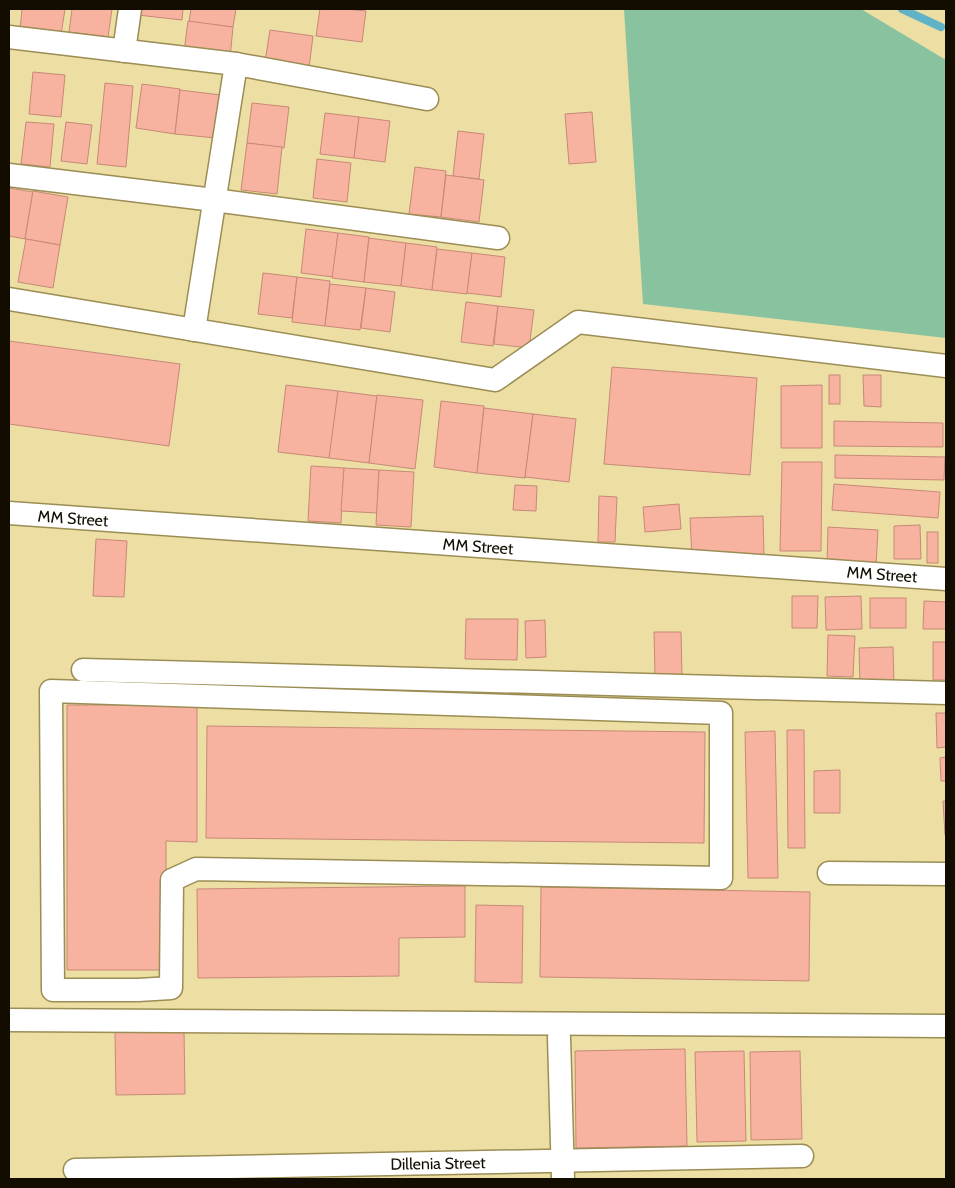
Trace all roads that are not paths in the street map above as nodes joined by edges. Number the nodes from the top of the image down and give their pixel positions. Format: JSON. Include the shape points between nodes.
{"nodes":[{"id":1,"x":130,"y":9,"type":"edge"},
{"id":2,"x":9,"y":37,"type":"edge"},
{"id":3,"x":124,"y":50,"type":"junction"},
{"id":4,"x":236,"y":64,"type":"junction"},
{"id":5,"x":427,"y":99,"type":"dead end"},
{"id":6,"x":9,"y":175,"type":"edge"},
{"id":7,"x":214,"y":200,"type":"junction"},
{"id":8,"x":498,"y":238,"type":"dead end"},
{"id":9,"x":9,"y":300,"type":"edge"},
{"id":10,"x":194,"y":330,"type":"junction"},
{"id":11,"x":946,"y":366,"type":"edge"},
{"id":12,"x":9,"y":514,"type":"edge"},
{"id":13,"x":946,"y":579,"type":"edge"},
{"id":14,"x":83,"y":670,"type":"dead end"},
{"id":15,"x":946,"y":693,"type":"edge"},
{"id":16,"x":829,"y":872,"type":"dead end"},
{"id":17,"x":946,"y":874,"type":"edge"},
{"id":18,"x":112,"y":990,"type":"junction"},
{"id":19,"x":9,"y":1020,"type":"edge"},
{"id":20,"x":113,"y":1021,"type":"junction"},
{"id":21,"x":946,"y":1026,"type":"edge"},
{"id":22,"x":559,"y":1038,"type":"dead end"},
{"id":23,"x":802,"y":1156,"type":"dead end"},
{"id":24,"x":75,"y":1170,"type":"dead end"},
{"id":25,"x":563,"y":1170,"type":"edge"}],
"edges":[{"from":1,"to":3,"type":"street"},
{"from":2,"to":3,"type":"street"},
{"from":3,"to":4,"type":"street"},
{"from":4,"to":5,"type":"street"},
{"from":4,"to":7,"type":"street"},
{"from":6,"to":7,"type":"street"},
{"from":7,"to":8,"type":"street"},
{"from":7,"to":10,"type":"street"},
{"from":9,"to":10,"type":"street"},
{"from":10,"to":11,"type":"street","via":[[495,380],[578,322]]},
{"from":12,"to":13,"type":"street","name":"MM Street"},
{"from":14,"to":15,"type":"street"},
{"from":16,"to":17,"type":"street"},
{"from":18,"to":18,"type":"street","via":[[171,988],[172,880],[196,869],[721,878],[721,713],[51,691],[53,990]]},
{"from":18,"to":20,"type":"street"},
{"from":19,"to":20,"type":"street"},
{"from":20,"to":21,"type":"street"},
{"from":22,"to":25,"type":"street"},
{"from":23,"to":25,"type":"street","name":"Dillenia Street"},
{"from":24,"to":25,"type":"street","name":"Dillenia Street"}]}
